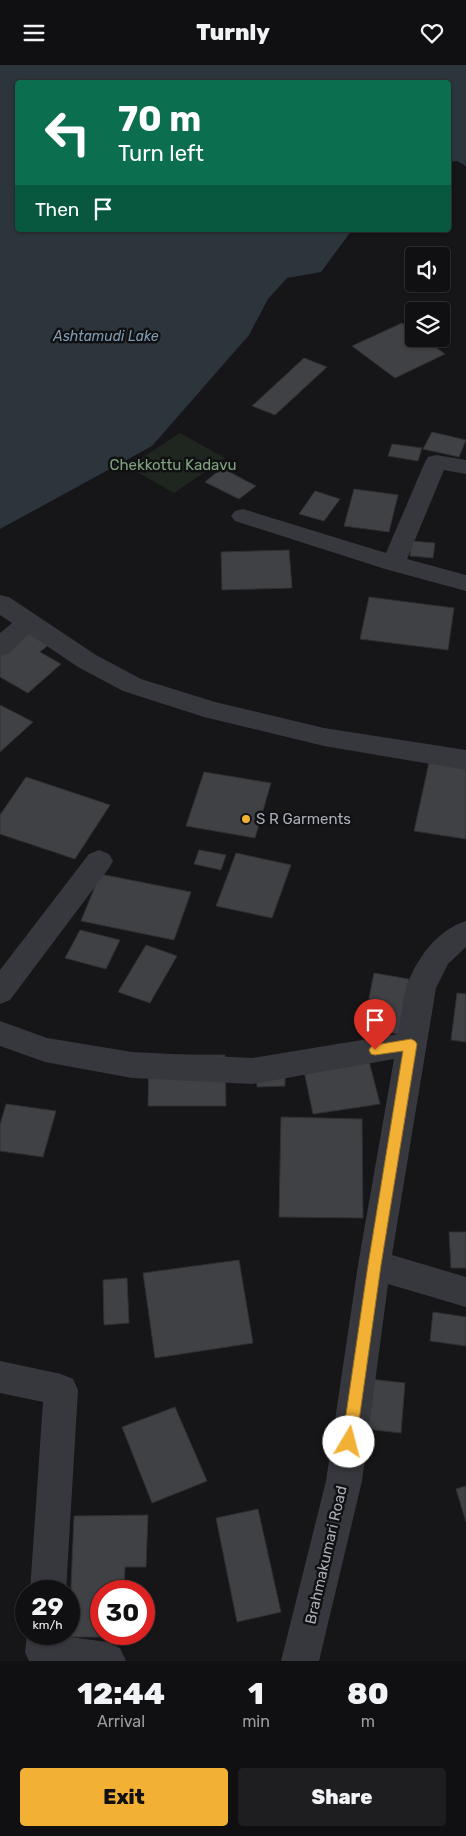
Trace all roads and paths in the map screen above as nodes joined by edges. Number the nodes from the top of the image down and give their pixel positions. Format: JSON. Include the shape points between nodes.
{"nodes":[{"id":1,"x":466,"y":467,"type":"edge"},
{"id":2,"x":243,"y":516,"type":"dead end"},
{"id":3,"x":392,"y":563,"type":"junction"},
{"id":4,"x":466,"y":583,"type":"edge"},
{"id":5,"x":0,"y":603,"type":"edge"},
{"id":6,"x":28,"y":622,"type":"junction"},
{"id":7,"x":0,"y":647,"type":"edge"},
{"id":8,"x":466,"y":760,"type":"edge"},
{"id":9,"x":98,"y":861,"type":"dead end"},
{"id":10,"x":466,"y":932,"type":"edge"},
{"id":11,"x":0,"y":992,"type":"edge"},
{"id":12,"x":0,"y":1033,"type":"edge"},
{"id":13,"x":411,"y":1044,"type":"junction"},
{"id":14,"x":374,"y":1265,"type":"junction"},
{"id":15,"x":466,"y":1292,"type":"edge"},
{"id":16,"x":0,"y":1377,"type":"edge"},
{"id":17,"x":49,"y":1580,"type":"edge"},
{"id":18,"x":45,"y":1645,"type":"edge"},
{"id":19,"x":107,"y":1661,"type":"edge"},
{"id":20,"x":300,"y":1661,"type":"edge"}],
"edges":[{"from":1,"to":3,"type":"street","via":[[436,462]]},
{"from":2,"to":3,"type":"street"},
{"from":3,"to":4,"type":"street"},
{"from":5,"to":6,"type":"street"},
{"from":6,"to":7,"type":"street"},
{"from":6,"to":8,"type":"street","via":[[88,661],[132,685],[159,694],[213,711],[324,737]]},
{"from":9,"to":11,"type":"street"},
{"from":10,"to":13,"type":"street","name":"Brahmakumari Road","via":[[435,957],[421,988]]},
{"from":12,"to":13,"type":"street","via":[[45,1050],[132,1065],[252,1071]]},
{"from":13,"to":14,"type":"street","name":"Brahmakumari Road"},
{"from":14,"to":15,"type":"street"},
{"from":14,"to":20,"type":"street","name":"Brahmakumari Road","via":[[344,1481]]},
{"from":16,"to":17,"type":"street","via":[[61,1390]]},
{"from":18,"to":19,"type":"street","via":[[44,1651]]}]}
